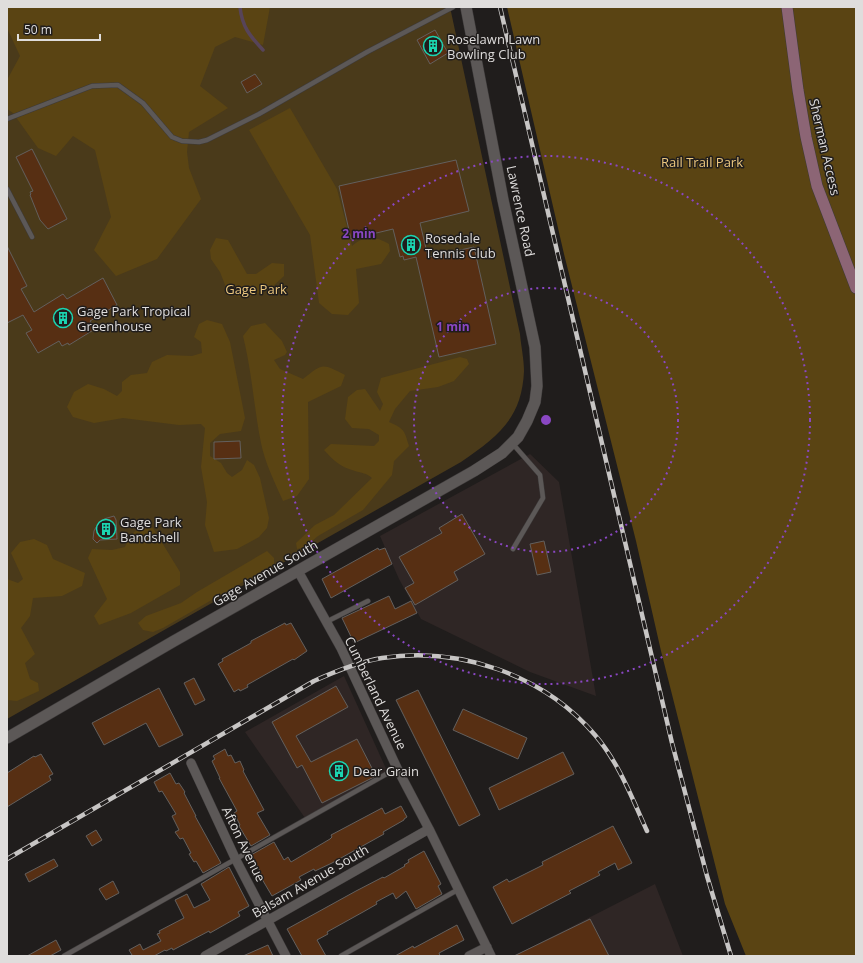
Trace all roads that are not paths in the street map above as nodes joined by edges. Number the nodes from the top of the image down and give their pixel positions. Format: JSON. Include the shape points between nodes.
{"nodes":[{"id":1,"x":453,"y":7,"type":"edge"},
{"id":2,"x":466,"y":7,"type":"edge"},
{"id":3,"x":787,"y":7,"type":"edge"},
{"id":4,"x":7,"y":119,"type":"edge"},
{"id":5,"x":7,"y":189,"type":"edge"},
{"id":6,"x":32,"y":237,"type":"dead end"},
{"id":7,"x":856,"y":288,"type":"edge"},
{"id":8,"x":527,"y":421,"type":"joint"},
{"id":9,"x":512,"y":442,"type":"junction"},
{"id":10,"x":513,"y":549,"type":"dead end"},
{"id":11,"x":298,"y":571,"type":"junction"},
{"id":12,"x":368,"y":601,"type":"dead end"},
{"id":13,"x":326,"y":622,"type":"junction"},
{"id":14,"x":7,"y":738,"type":"edge"},
{"id":15,"x":191,"y":763,"type":"dead end"},
{"id":16,"x":397,"y":768,"type":"junction"},
{"id":17,"x":429,"y":829,"type":"junction"},
{"id":18,"x":236,"y":860,"type":"junction"},
{"id":19,"x":459,"y":889,"type":"junction"},
{"id":20,"x":267,"y":920,"type":"junction"},
{"id":21,"x":486,"y":946,"type":"junction"},
{"id":22,"x":64,"y":956,"type":"edge"},
{"id":23,"x":205,"y":956,"type":"edge"},
{"id":24,"x":286,"y":956,"type":"edge"},
{"id":25,"x":341,"y":956,"type":"edge"},
{"id":26,"x":469,"y":956,"type":"edge"},
{"id":27,"x":491,"y":956,"type":"edge"}],
"edges":[{"from":1,"to":4,"type":"lane","via":[[207,140],[182,141],[172,137],[143,103],[118,85],[92,86]]},
{"from":2,"to":8,"type":"street","name":"Lawrence Road","via":[[503,200],[535,347],[538,386]]},
{"from":3,"to":7,"type":"main road","name":"Sherman Access","via":[[798,90],[816,179]]},
{"from":5,"to":6,"type":"lane"},
{"from":8,"to":9,"type":"street","name":"Gage Avenue South"},
{"from":9,"to":10,"type":"lane","via":[[540,475],[543,498]]},
{"from":9,"to":11,"type":"street","name":"Gage Avenue South","via":[[502,453],[474,471]]},
{"from":11,"to":13,"type":"street","name":"Cumberland Avenue"},
{"from":11,"to":14,"type":"street","name":"Gage Avenue South"},
{"from":12,"to":13,"type":"lane"},
{"from":13,"to":16,"type":"street","name":"Cumberland Avenue","via":[[350,666]]},
{"from":15,"to":18,"type":"street","name":"Afton Avenue"},
{"from":16,"to":17,"type":"street","name":"Cumberland Avenue"},
{"from":16,"to":18,"type":"lane"},
{"from":17,"to":19,"type":"street","name":"Cumberland Avenue"},
{"from":17,"to":20,"type":"street","name":"Balsam Avenue South"},
{"from":18,"to":20,"type":"street","name":"Afton Avenue"},
{"from":18,"to":22,"type":"lane"},
{"from":19,"to":21,"type":"street","name":"Cumberland Avenue"},
{"from":19,"to":25,"type":"lane"},
{"from":20,"to":23,"type":"street","name":"Balsam Avenue South"},
{"from":20,"to":24,"type":"street","name":"Afton Avenue"},
{"from":21,"to":26,"type":"street"},
{"from":21,"to":27,"type":"street","name":"Cumberland Avenue"}]}
